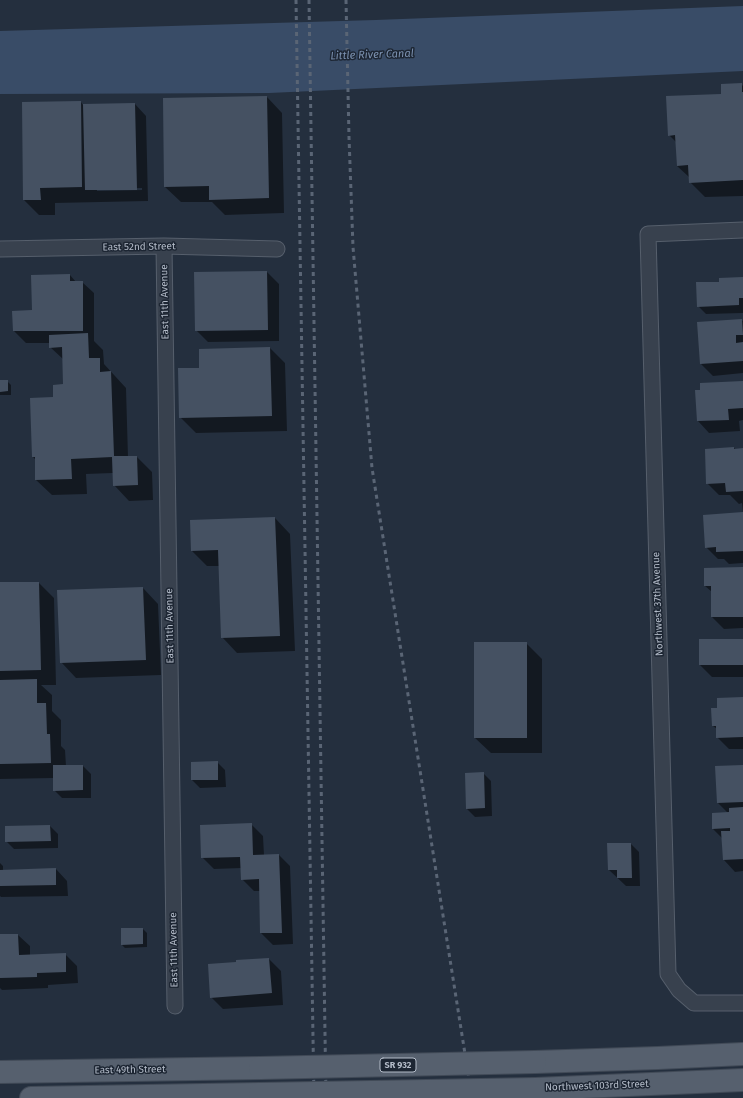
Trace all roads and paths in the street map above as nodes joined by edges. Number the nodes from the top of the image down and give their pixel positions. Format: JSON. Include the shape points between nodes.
{"nodes":[{"id":1,"x":743,"y":230,"type":"edge"},
{"id":2,"x":164,"y":246,"type":"junction"},
{"id":3,"x":0,"y":249,"type":"edge"},
{"id":4,"x":277,"y":249,"type":"dead end"},
{"id":5,"x":743,"y":1004,"type":"edge"},
{"id":6,"x":175,"y":1006,"type":"dead end"},
{"id":7,"x":743,"y":1054,"type":"edge"},
{"id":8,"x":0,"y":1072,"type":"edge"},
{"id":9,"x":743,"y":1080,"type":"edge"},
{"id":10,"x":31,"y":1098,"type":"edge"}],
"edges":[{"from":1,"to":5,"type":"street","name":"Northwest 37th Avenue","via":[[648,234],[668,974],[678,990],[694,1003]]},
{"from":2,"to":3,"type":"street","name":"East 52nd Street"},
{"from":2,"to":4,"type":"street","name":"East 52nd Street"},
{"from":2,"to":6,"type":"street","name":"East 11th Avenue"},
{"from":7,"to":8,"type":"main road","name":"East 49th Street","number":"SR 932","bridge":true,"via":[[535,1062]]},
{"from":9,"to":10,"type":"main road","name":"Northwest 103rd Street","bridge":true,"via":[[536,1089]]}]}
